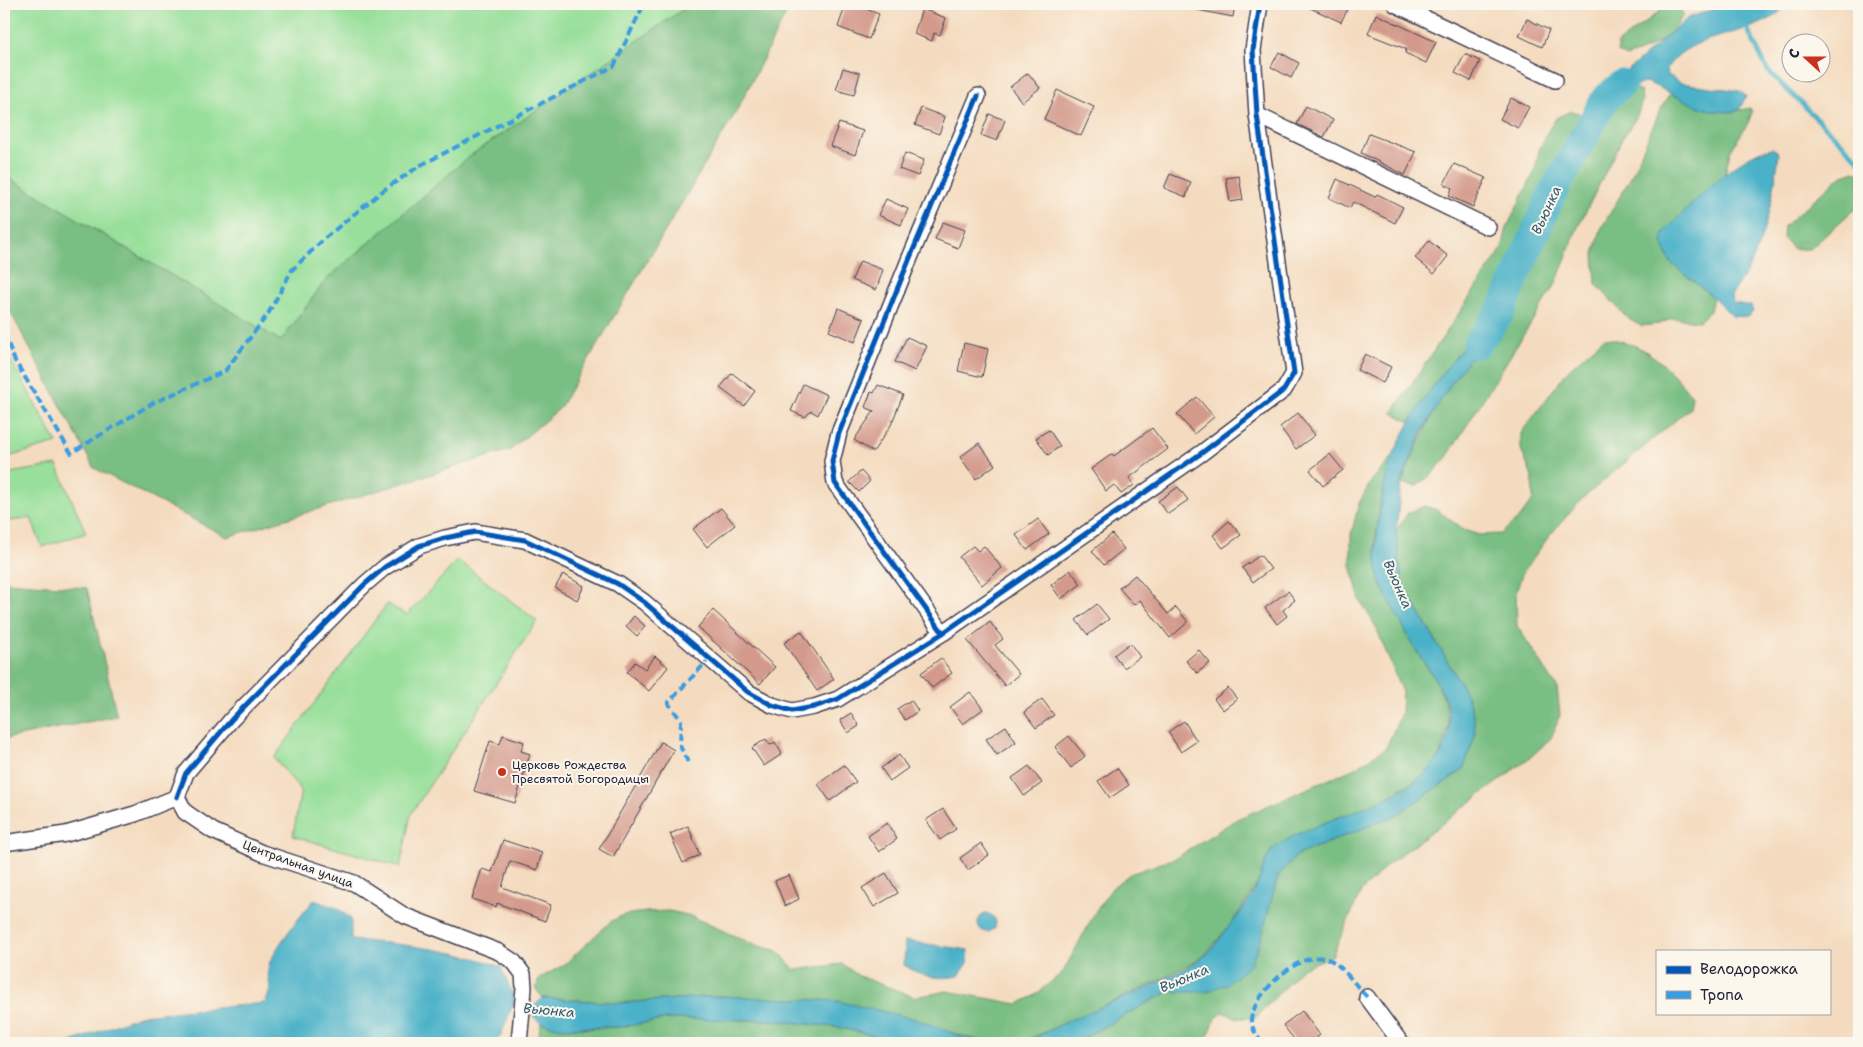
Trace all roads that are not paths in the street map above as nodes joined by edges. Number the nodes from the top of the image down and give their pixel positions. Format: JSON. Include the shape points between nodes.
{"nodes":[{"id":1,"x":1260,"y":4,"type":"edge"},
{"id":2,"x":1395,"y":4,"type":"edge"},
{"id":3,"x":1555,"y":80,"type":"dead end"},
{"id":4,"x":978,"y":96,"type":"dead end"},
{"id":5,"x":1257,"y":115,"type":"junction"},
{"id":6,"x":1488,"y":227,"type":"dead end"},
{"id":7,"x":944,"y":633,"type":"junction"},
{"id":8,"x":177,"y":797,"type":"junction"},
{"id":9,"x":4,"y":843,"type":"edge"},
{"id":10,"x":1366,"y":997,"type":"dead end"},
{"id":11,"x":519,"y":1043,"type":"edge"},
{"id":12,"x":1401,"y":1043,"type":"edge"}],
"edges":[{"from":1,"to":5,"type":"street","via":[[1253,50]]},
{"from":2,"to":3,"type":"street"},
{"from":4,"to":7,"type":"street","via":[[839,434],[832,461],[835,483]]},
{"from":5,"to":6,"type":"street"},
{"from":5,"to":7,"type":"street","via":[[1294,373],[1284,390],[1203,452]]},
{"from":7,"to":8,"type":"street","via":[[838,699],[792,711],[772,706],[748,692],[644,602],[618,584],[524,540],[476,532],[445,538],[419,546],[385,567],[364,585],[232,719],[186,773]]},
{"from":8,"to":9,"type":"street","via":[[135,814],[66,834]]},
{"from":8,"to":11,"type":"street","name":"Центральная улица","via":[[184,812],[212,831],[262,853],[354,883],[405,916],[499,952],[514,962],[523,974],[524,988]]},
{"from":10,"to":12,"type":"street"}]}
